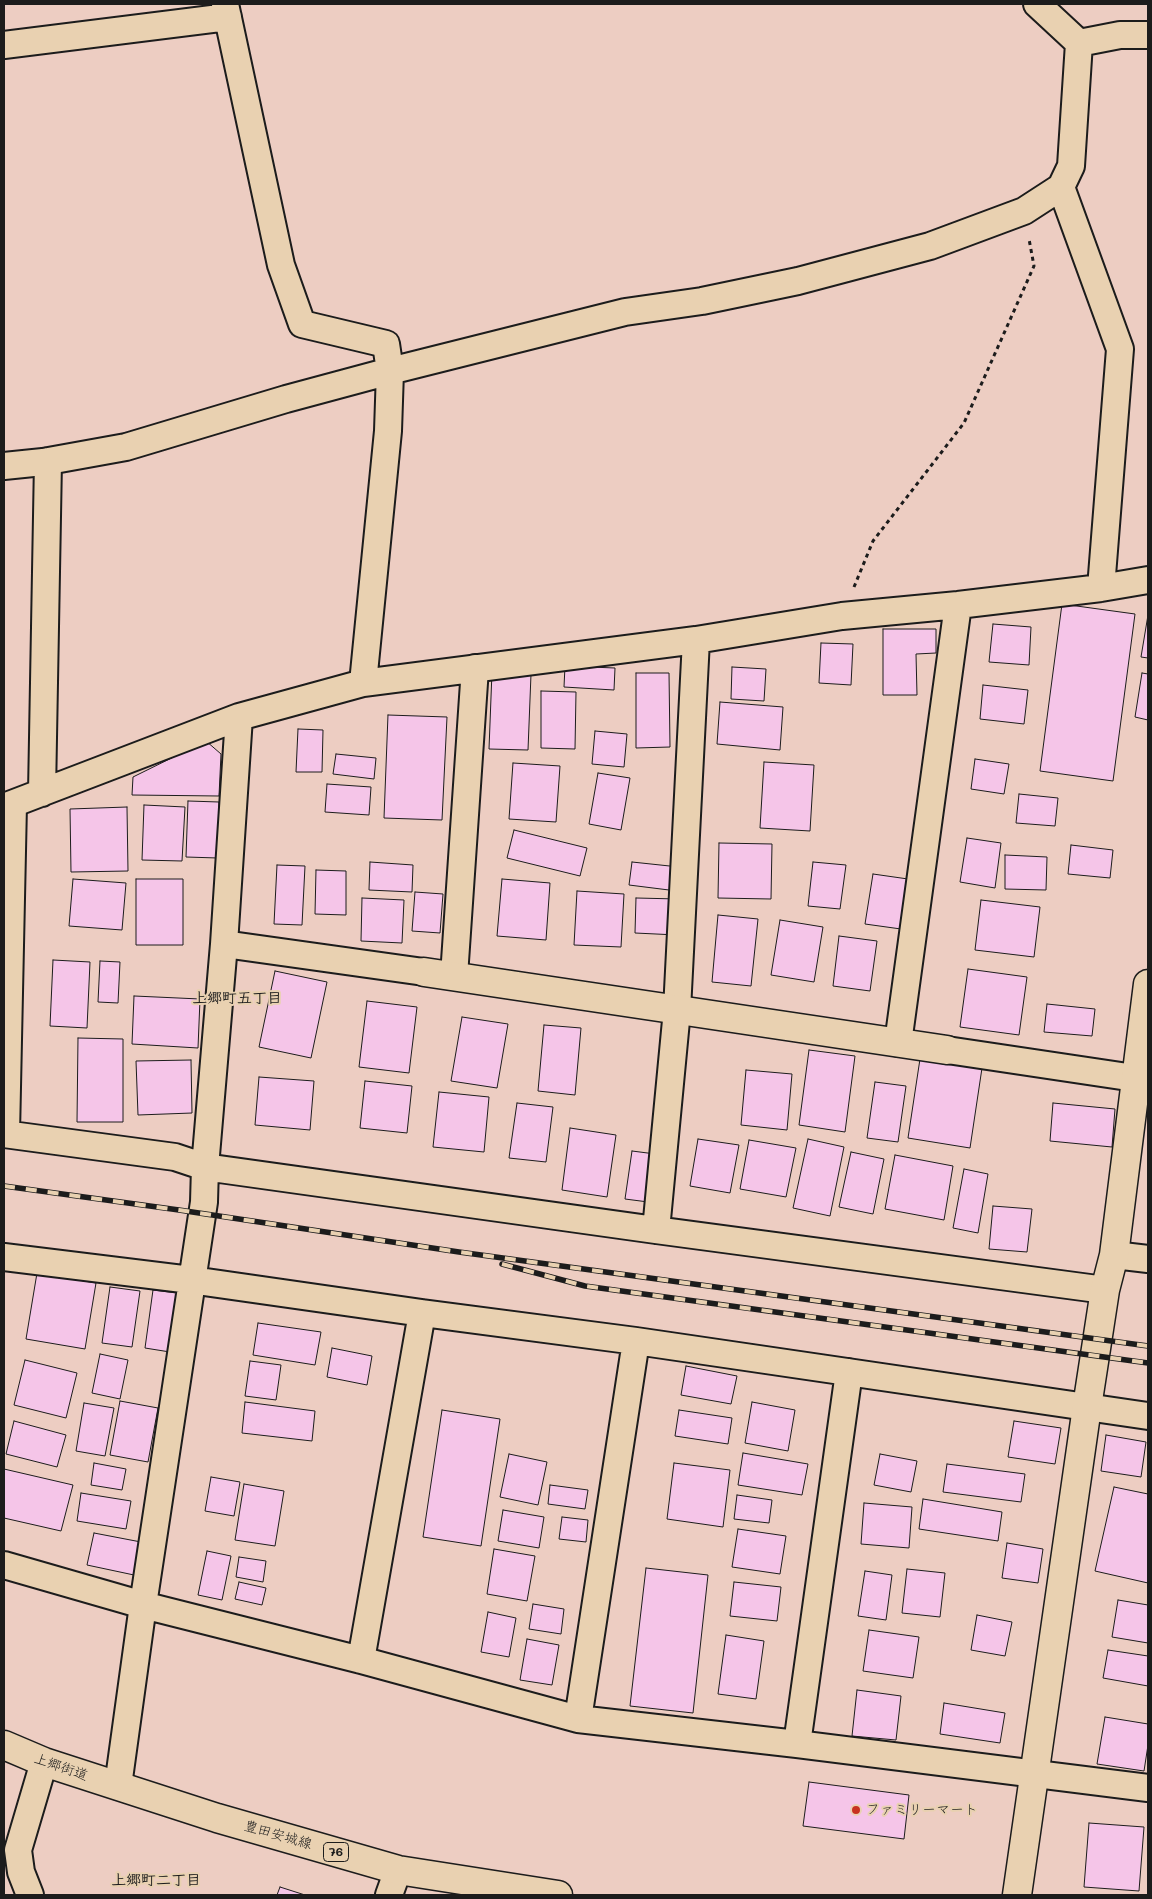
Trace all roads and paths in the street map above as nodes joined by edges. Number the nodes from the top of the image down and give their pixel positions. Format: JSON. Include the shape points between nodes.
{"nodes":[{"id":1,"x":1037,"y":4,"type":"edge"},
{"id":2,"x":226,"y":10,"type":"edge"},
{"id":3,"x":1148,"y":36,"type":"edge"},
{"id":4,"x":1079,"y":43,"type":"junction"},
{"id":5,"x":4,"y":45,"type":"edge"},
{"id":6,"x":1061,"y":186,"type":"junction"},
{"id":7,"x":1024,"y":211,"type":"junction"},
{"id":8,"x":390,"y":371,"type":"junction"},
{"id":9,"x":48,"y":461,"type":"junction"},
{"id":10,"x":4,"y":466,"type":"edge"},
{"id":11,"x":1148,"y":580,"type":"edge"},
{"id":12,"x":1101,"y":588,"type":"junction"},
{"id":13,"x":958,"y":605,"type":"junction"},
{"id":14,"x":842,"y":616,"type":"junction"},
{"id":15,"x":696,"y":640,"type":"junction"},
{"id":16,"x":474,"y":668,"type":"junction"},
{"id":17,"x":363,"y":683,"type":"junction"},
{"id":18,"x":238,"y":717,"type":"junction"},
{"id":19,"x":42,"y":793,"type":"junction"},
{"id":20,"x":9,"y":806,"type":"edge"},
{"id":21,"x":224,"y":944,"type":"junction"},
{"id":22,"x":424,"y":972,"type":"joint"},
{"id":23,"x":454,"y":976,"type":"junction"},
{"id":24,"x":1148,"y":984,"type":"edge"},
{"id":25,"x":677,"y":1010,"type":"junction"},
{"id":26,"x":898,"y":1043,"type":"junction"},
{"id":27,"x":947,"y":1050,"type":"joint"},
{"id":28,"x":1142,"y":1079,"type":"edge"},
{"id":29,"x":5,"y":1134,"type":"edge"},
{"id":30,"x":205,"y":1167,"type":"junction"},
{"id":31,"x":656,"y":1230,"type":"junction"},
{"id":32,"x":1114,"y":1255,"type":"junction"},
{"id":33,"x":4,"y":1257,"type":"edge"},
{"id":34,"x":1148,"y":1259,"type":"edge"},
{"id":35,"x":191,"y":1280,"type":"junction"},
{"id":36,"x":1106,"y":1290,"type":"junction"},
{"id":37,"x":422,"y":1314,"type":"junction"},
{"id":38,"x":636,"y":1341,"type":"junction"},
{"id":39,"x":849,"y":1372,"type":"junction"},
{"id":40,"x":1087,"y":1407,"type":"junction"},
{"id":41,"x":1148,"y":1416,"type":"edge"},
{"id":42,"x":4,"y":1565,"type":"edge"},
{"id":43,"x":143,"y":1605,"type":"junction"},
{"id":44,"x":361,"y":1660,"type":"junction"},
{"id":45,"x":578,"y":1719,"type":"junction"},
{"id":46,"x":797,"y":1744,"type":"junction"},
{"id":47,"x":4,"y":1746,"type":"edge"},
{"id":48,"x":44,"y":1762,"type":"junction"},
{"id":49,"x":1035,"y":1774,"type":"junction"},
{"id":50,"x":118,"y":1786,"type":"junction"},
{"id":51,"x":1148,"y":1788,"type":"edge"},
{"id":52,"x":398,"y":1870,"type":"junction"},
{"id":53,"x":30,"y":1895,"type":"edge"},
{"id":54,"x":389,"y":1895,"type":"edge"},
{"id":55,"x":558,"y":1895,"type":"edge"},
{"id":56,"x":1018,"y":1895,"type":"edge"}],
"edges":[{"from":1,"to":4,"type":"street"},
{"from":2,"to":5,"type":"street"},
{"from":2,"to":8,"type":"street","via":[[281,265],[302,324],[386,344]]},
{"from":3,"to":4,"type":"street","via":[[1120,35]]},
{"from":4,"to":6,"type":"street","via":[[1071,166]]},
{"from":6,"to":7,"type":"street"},
{"from":6,"to":12,"type":"street","via":[[1120,349]]},
{"from":7,"to":8,"type":"street","via":[[930,246],[798,281],[702,301],[625,312]]},
{"from":7,"to":14,"type":"path","via":[[1034,266],[964,423],[873,541]]},
{"from":8,"to":9,"type":"street","via":[[126,447]]},
{"from":8,"to":17,"type":"street","via":[[388,431]]},
{"from":9,"to":10,"type":"street"},
{"from":9,"to":19,"type":"street"},
{"from":11,"to":12,"type":"street"},
{"from":12,"to":13,"type":"street"},
{"from":13,"to":14,"type":"street"},
{"from":13,"to":26,"type":"street"},
{"from":14,"to":15,"type":"street"},
{"from":15,"to":16,"type":"street"},
{"from":15,"to":25,"type":"street"},
{"from":16,"to":17,"type":"street"},
{"from":16,"to":23,"type":"street"},
{"from":17,"to":18,"type":"street"},
{"from":18,"to":19,"type":"street"},
{"from":18,"to":21,"type":"street"},
{"from":19,"to":20,"type":"street"},
{"from":20,"to":29,"type":"street"},
{"from":21,"to":22,"type":"street"},
{"from":21,"to":30,"type":"street"},
{"from":22,"to":23,"type":"street"},
{"from":23,"to":25,"type":"street"},
{"from":24,"to":28,"type":"street"},
{"from":25,"to":26,"type":"street"},
{"from":25,"to":31,"type":"street"},
{"from":26,"to":27,"type":"street"},
{"from":27,"to":28,"type":"street"},
{"from":28,"to":32,"type":"street"},
{"from":29,"to":30,"type":"street","via":[[175,1157]]},
{"from":30,"to":31,"type":"street"},
{"from":30,"to":35,"type":"street","via":[[204,1202]]},
{"from":31,"to":36,"type":"street"},
{"from":32,"to":34,"type":"street"},
{"from":32,"to":36,"type":"street"},
{"from":33,"to":35,"type":"street"},
{"from":35,"to":37,"type":"street"},
{"from":35,"to":43,"type":"street"},
{"from":36,"to":40,"type":"street"},
{"from":37,"to":38,"type":"street"},
{"from":37,"to":44,"type":"street"},
{"from":38,"to":39,"type":"street"},
{"from":38,"to":45,"type":"street"},
{"from":39,"to":40,"type":"street"},
{"from":39,"to":46,"type":"street"},
{"from":40,"to":41,"type":"street"},
{"from":40,"to":49,"type":"street"},
{"from":42,"to":43,"type":"street"},
{"from":43,"to":44,"type":"street"},
{"from":43,"to":50,"type":"street"},
{"from":44,"to":45,"type":"street"},
{"from":45,"to":46,"type":"street"},
{"from":46,"to":49,"type":"street"},
{"from":47,"to":48,"type":"street","name":"上郷街道","number":"76"},
{"from":48,"to":50,"type":"street","name":"上郷街道","number":"76"},
{"from":48,"to":53,"type":"street","via":[[18,1850],[21,1872]]},
{"from":49,"to":51,"type":"street"},
{"from":49,"to":56,"type":"street"},
{"from":50,"to":52,"type":"street","name":"豊田安城線","number":"76"},
{"from":52,"to":54,"type":"street"},
{"from":52,"to":55,"type":"street","name":"豊田安城線","number":"76"}]}
